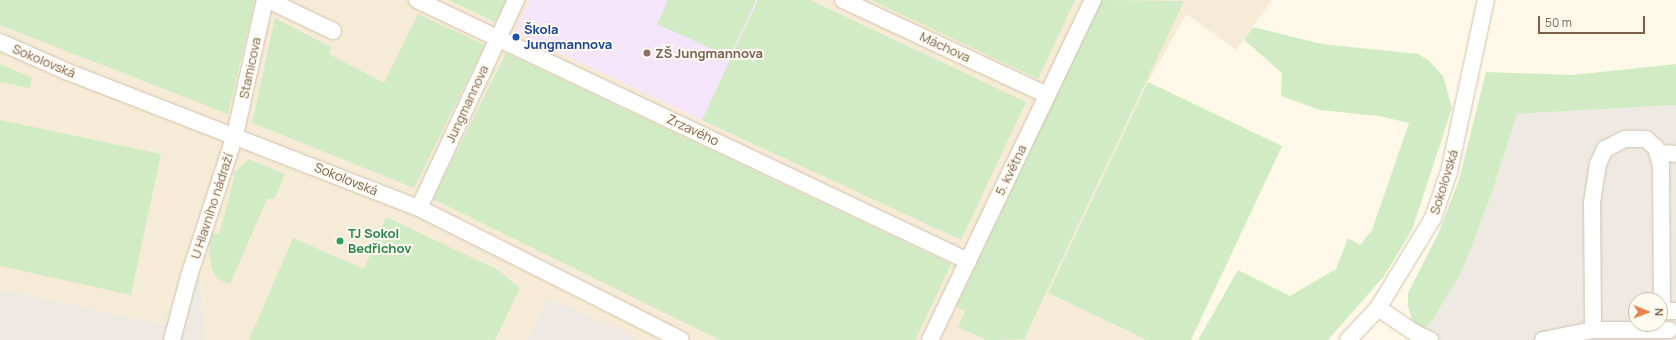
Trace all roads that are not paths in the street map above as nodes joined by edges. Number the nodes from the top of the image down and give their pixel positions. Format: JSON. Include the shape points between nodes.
{"nodes":[{"id":1,"x":265,"y":0,"type":"edge"},
{"id":2,"x":268,"y":0,"type":"edge"},
{"id":3,"x":417,"y":0,"type":"edge"},
{"id":4,"x":516,"y":0,"type":"edge"},
{"id":5,"x":843,"y":0,"type":"edge"},
{"id":6,"x":1093,"y":0,"type":"edge"},
{"id":7,"x":1486,"y":0,"type":"edge"},
{"id":8,"x":333,"y":31,"type":"dead end"},
{"id":9,"x":498,"y":38,"type":"junction"},
{"id":10,"x":0,"y":42,"type":"edge"},
{"id":11,"x":1047,"y":95,"type":"junction"},
{"id":12,"x":235,"y":135,"type":"junction"},
{"id":13,"x":1658,"y":153,"type":"junction"},
{"id":14,"x":1676,"y":154,"type":"edge"},
{"id":15,"x":419,"y":208,"type":"junction"},
{"id":16,"x":968,"y":261,"type":"junction"},
{"id":17,"x":1378,"y":308,"type":"junction"},
{"id":18,"x":1676,"y":311,"type":"edge"},
{"id":19,"x":1593,"y":330,"type":"junction"},
{"id":20,"x":1669,"y":330,"type":"dead end"},
{"id":21,"x":172,"y":340,"type":"edge"},
{"id":22,"x":681,"y":340,"type":"edge"},
{"id":23,"x":930,"y":340,"type":"edge"},
{"id":24,"x":1348,"y":340,"type":"edge"},
{"id":25,"x":1430,"y":340,"type":"edge"},
{"id":26,"x":1543,"y":340,"type":"edge"}],
"edges":[{"from":1,"to":12,"type":"street","name":"Stamicova"},
{"from":2,"to":8,"type":"street"},
{"from":3,"to":9,"type":"street","name":"Zrzavého"},
{"from":4,"to":9,"type":"street","name":"Jungmannova"},
{"from":5,"to":11,"type":"street","name":"Máchova"},
{"from":6,"to":11,"type":"street","name":"5. května"},
{"from":7,"to":17,"type":"street","name":"Sokolovská","via":[[1447,179],[1433,218]]},
{"from":9,"to":15,"type":"street","name":"Jungmannova"},
{"from":9,"to":16,"type":"street","name":"Zrzavého"},
{"from":10,"to":12,"type":"street","name":"Sokolovská","via":[[68,72]]},
{"from":11,"to":16,"type":"street","name":"5. května"},
{"from":12,"to":15,"type":"street","name":"Sokolovská"},
{"from":12,"to":21,"type":"street","name":"U Hlavního nádraží","via":[[189,276]]},
{"from":13,"to":14,"type":"street"},
{"from":13,"to":18,"type":"street","via":[[1661,165],[1662,306],[1668,311]]},
{"from":13,"to":19,"type":"street","via":[[1646,139],[1625,140],[1605,149],[1598,164],[1592,202]]},
{"from":15,"to":22,"type":"street","name":"Sokolovská"},
{"from":16,"to":23,"type":"street","name":"5. května"},
{"from":17,"to":24,"type":"street","name":"Sokolovská"},
{"from":17,"to":25,"type":"street"},
{"from":19,"to":20,"type":"street"},
{"from":19,"to":26,"type":"street"}]}
